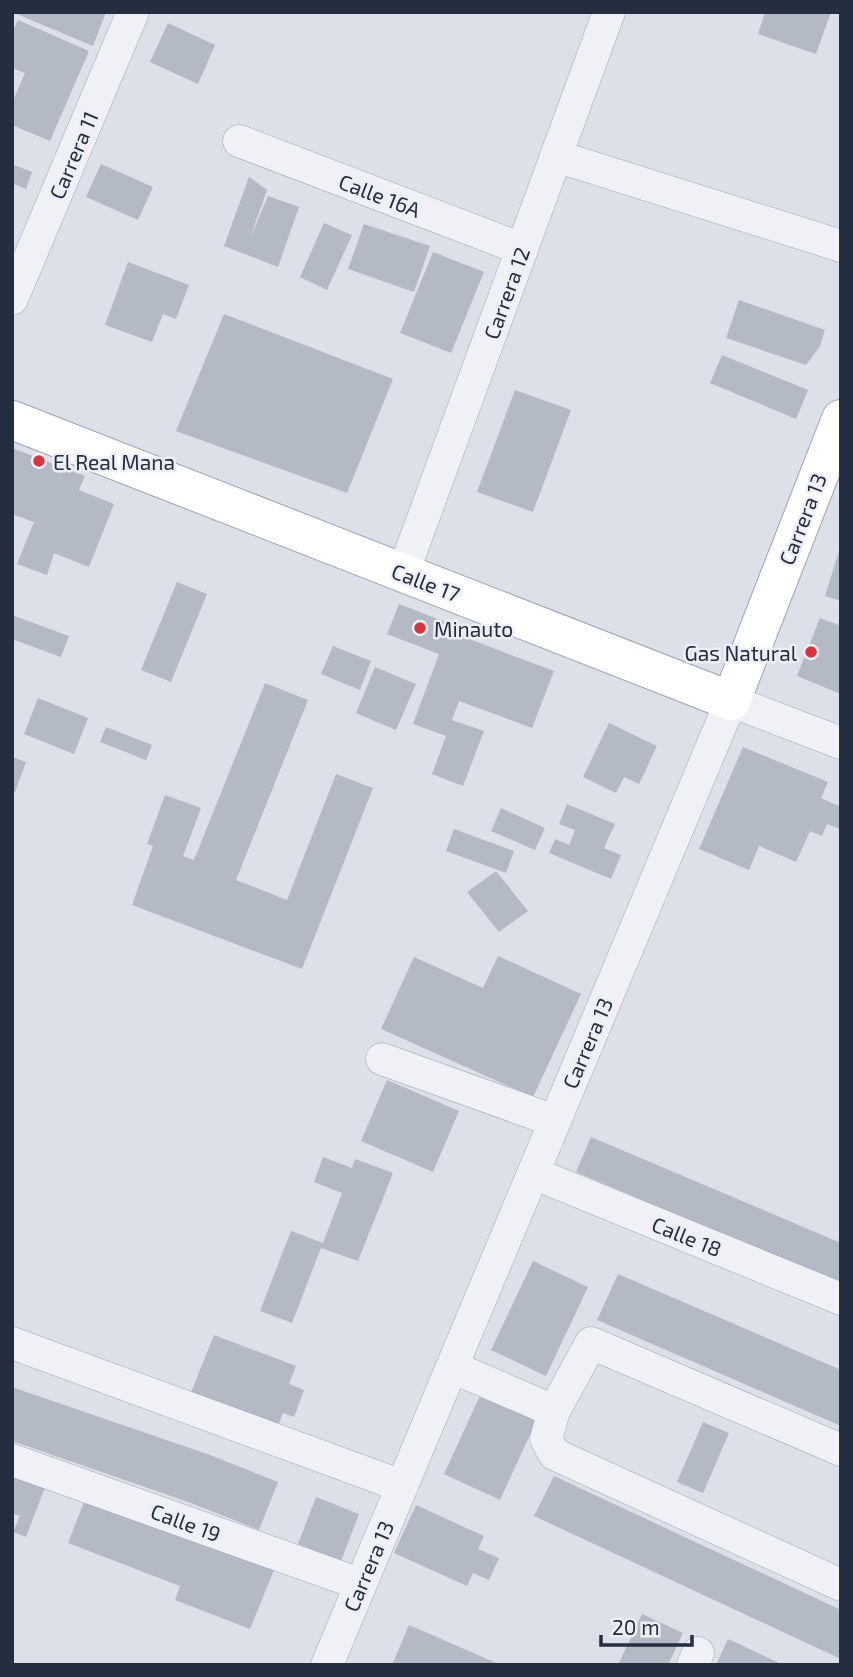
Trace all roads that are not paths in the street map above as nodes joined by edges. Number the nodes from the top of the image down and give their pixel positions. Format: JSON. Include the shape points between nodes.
{"nodes":[{"id":1,"x":133,"y":12,"type":"edge"},
{"id":2,"x":609,"y":12,"type":"edge"},
{"id":3,"x":239,"y":141,"type":"dead end"},
{"id":4,"x":556,"y":156,"type":"junction"},
{"id":5,"x":841,"y":246,"type":"edge"},
{"id":6,"x":522,"y":249,"type":"junction"},
{"id":7,"x":12,"y":299,"type":"edge"},
{"id":8,"x":841,"y":419,"type":"edge"},
{"id":9,"x":12,"y":420,"type":"edge"},
{"id":10,"x":403,"y":573,"type":"junction"},
{"id":11,"x":731,"y":701,"type":"junction"},
{"id":12,"x":841,"y":743,"type":"edge"},
{"id":13,"x":382,"y":1059,"type":"dead end"},
{"id":14,"x":555,"y":1121,"type":"junction"},
{"id":15,"x":533,"y":1173,"type":"junction"},
{"id":16,"x":841,"y":1299,"type":"edge"},
{"id":17,"x":12,"y":1343,"type":"edge"},
{"id":18,"x":452,"y":1367,"type":"junction"},
{"id":19,"x":554,"y":1411,"type":"junction"},
{"id":20,"x":841,"y":1450,"type":"edge"},
{"id":21,"x":12,"y":1460,"type":"edge"},
{"id":22,"x":402,"y":1486,"type":"junction"},
{"id":23,"x":360,"y":1584,"type":"junction"},
{"id":24,"x":841,"y":1585,"type":"edge"},
{"id":25,"x":327,"y":1665,"type":"edge"}],
"edges":[{"from":1,"to":7,"type":"street","name":"Carrera 11"},
{"from":2,"to":4,"type":"street","name":"Carrera 12"},
{"from":3,"to":6,"type":"street","name":"Calle 16A"},
{"from":4,"to":5,"type":"street"},
{"from":4,"to":6,"type":"street","name":"Carrera 12"},
{"from":6,"to":10,"type":"street","name":"Carrera 12"},
{"from":8,"to":11,"type":"main road","name":"Carrera 13"},
{"from":9,"to":10,"type":"main road","name":"Calle 17"},
{"from":10,"to":11,"type":"main road","name":"Calle 17"},
{"from":11,"to":12,"type":"street","name":"Calle 17"},
{"from":11,"to":14,"type":"street","name":"Carrera 13"},
{"from":13,"to":14,"type":"street"},
{"from":14,"to":15,"type":"street","name":"Carrera 13"},
{"from":15,"to":16,"type":"street","name":"Calle 18"},
{"from":15,"to":18,"type":"street","name":"Carrera 13"},
{"from":17,"to":22,"type":"street"},
{"from":18,"to":19,"type":"street"},
{"from":18,"to":22,"type":"street","name":"Carrera 13"},
{"from":19,"to":20,"type":"street","via":[[591,1343]]},
{"from":19,"to":24,"type":"street","via":[[546,1439],[554,1454]]},
{"from":21,"to":23,"type":"street","name":"Calle 19"},
{"from":22,"to":23,"type":"street","name":"Carrera 13"},
{"from":23,"to":25,"type":"street","name":"Carrera 13"}]}
